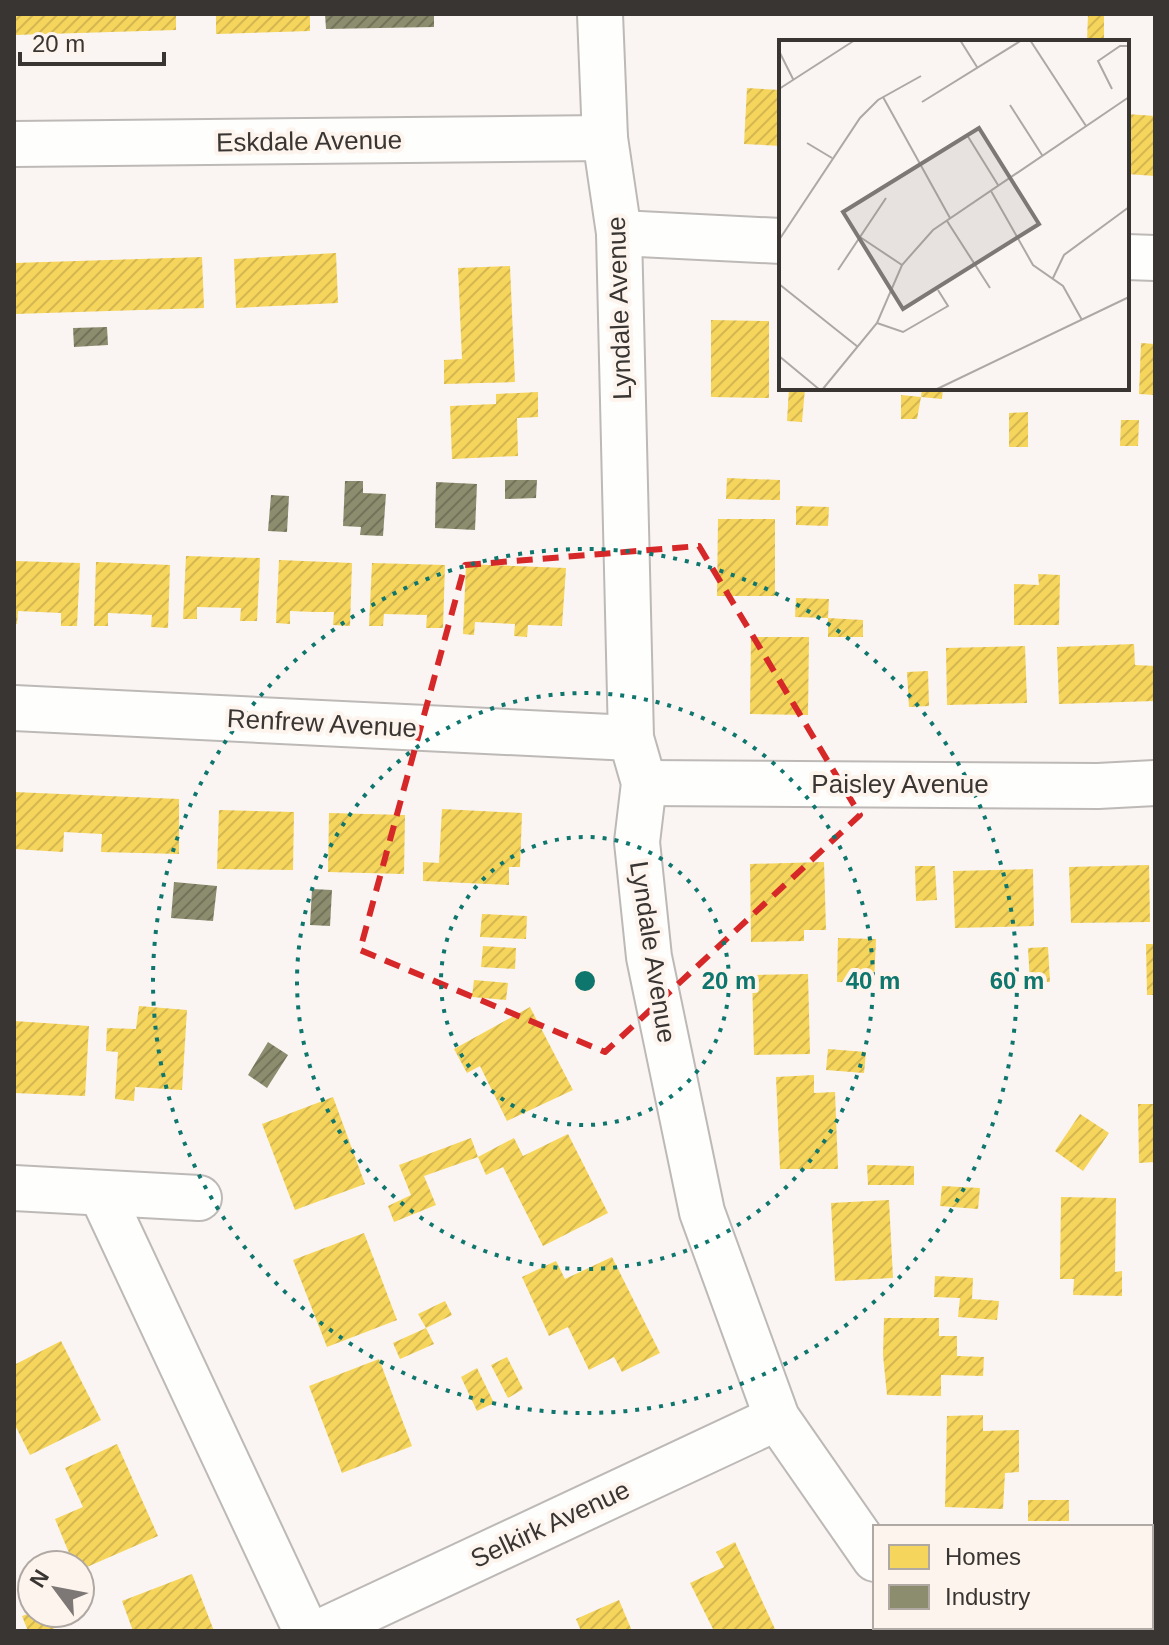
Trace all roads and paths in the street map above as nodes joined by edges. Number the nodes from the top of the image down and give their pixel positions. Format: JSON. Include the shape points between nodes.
{"nodes":[{"id":1,"x":600,"y":14,"type":"edge"},
{"id":2,"x":605,"y":138,"type":"junction"},
{"id":3,"x":14,"y":144,"type":"edge"},
{"id":4,"x":619,"y":233,"type":"junction"},
{"id":5,"x":779,"y":241,"type":"edge"},
{"id":6,"x":1129,"y":257,"type":"edge"},
{"id":7,"x":1155,"y":258,"type":"edge"},
{"id":8,"x":14,"y":708,"type":"edge"},
{"id":9,"x":631,"y":738,"type":"junction"},
{"id":10,"x":644,"y":783,"type":"junction"},
{"id":11,"x":1155,"y":783,"type":"edge"},
{"id":12,"x":14,"y":1188,"type":"edge"},
{"id":13,"x":101,"y":1193,"type":"junction"},
{"id":14,"x":199,"y":1198,"type":"dead end"},
{"id":15,"x":777,"y":1418,"type":"junction"},
{"id":16,"x":873,"y":1556,"type":"edge"},
{"id":17,"x":306,"y":1631,"type":"edge"},
{"id":18,"x":322,"y":1631,"type":"edge"}],
"edges":[{"from":1,"to":2,"type":"street","name":"Lyndale Avenue"},
{"from":2,"to":3,"type":"street","name":"Eskdale Avenue"},
{"from":2,"to":4,"type":"street","name":"Lyndale Avenue"},
{"from":4,"to":5,"type":"street"},
{"from":4,"to":9,"type":"street","name":"Lyndale Avenue"},
{"from":6,"to":7,"type":"street"},
{"from":8,"to":9,"type":"street","name":"Renfrew Avenue"},
{"from":9,"to":10,"type":"street","name":"Lyndale Avenue"},
{"from":10,"to":11,"type":"street","name":"Paisley Avenue"},
{"from":10,"to":15,"type":"street","name":"Lyndale Avenue","via":[[637,842],[649,957],[702,1212]]},
{"from":12,"to":13,"type":"street"},
{"from":13,"to":14,"type":"street"},
{"from":13,"to":17,"type":"street"},
{"from":15,"to":16,"type":"street","name":"Lyndale Avenue"},
{"from":15,"to":18,"type":"street","name":"Selkirk Avenue"}]}
